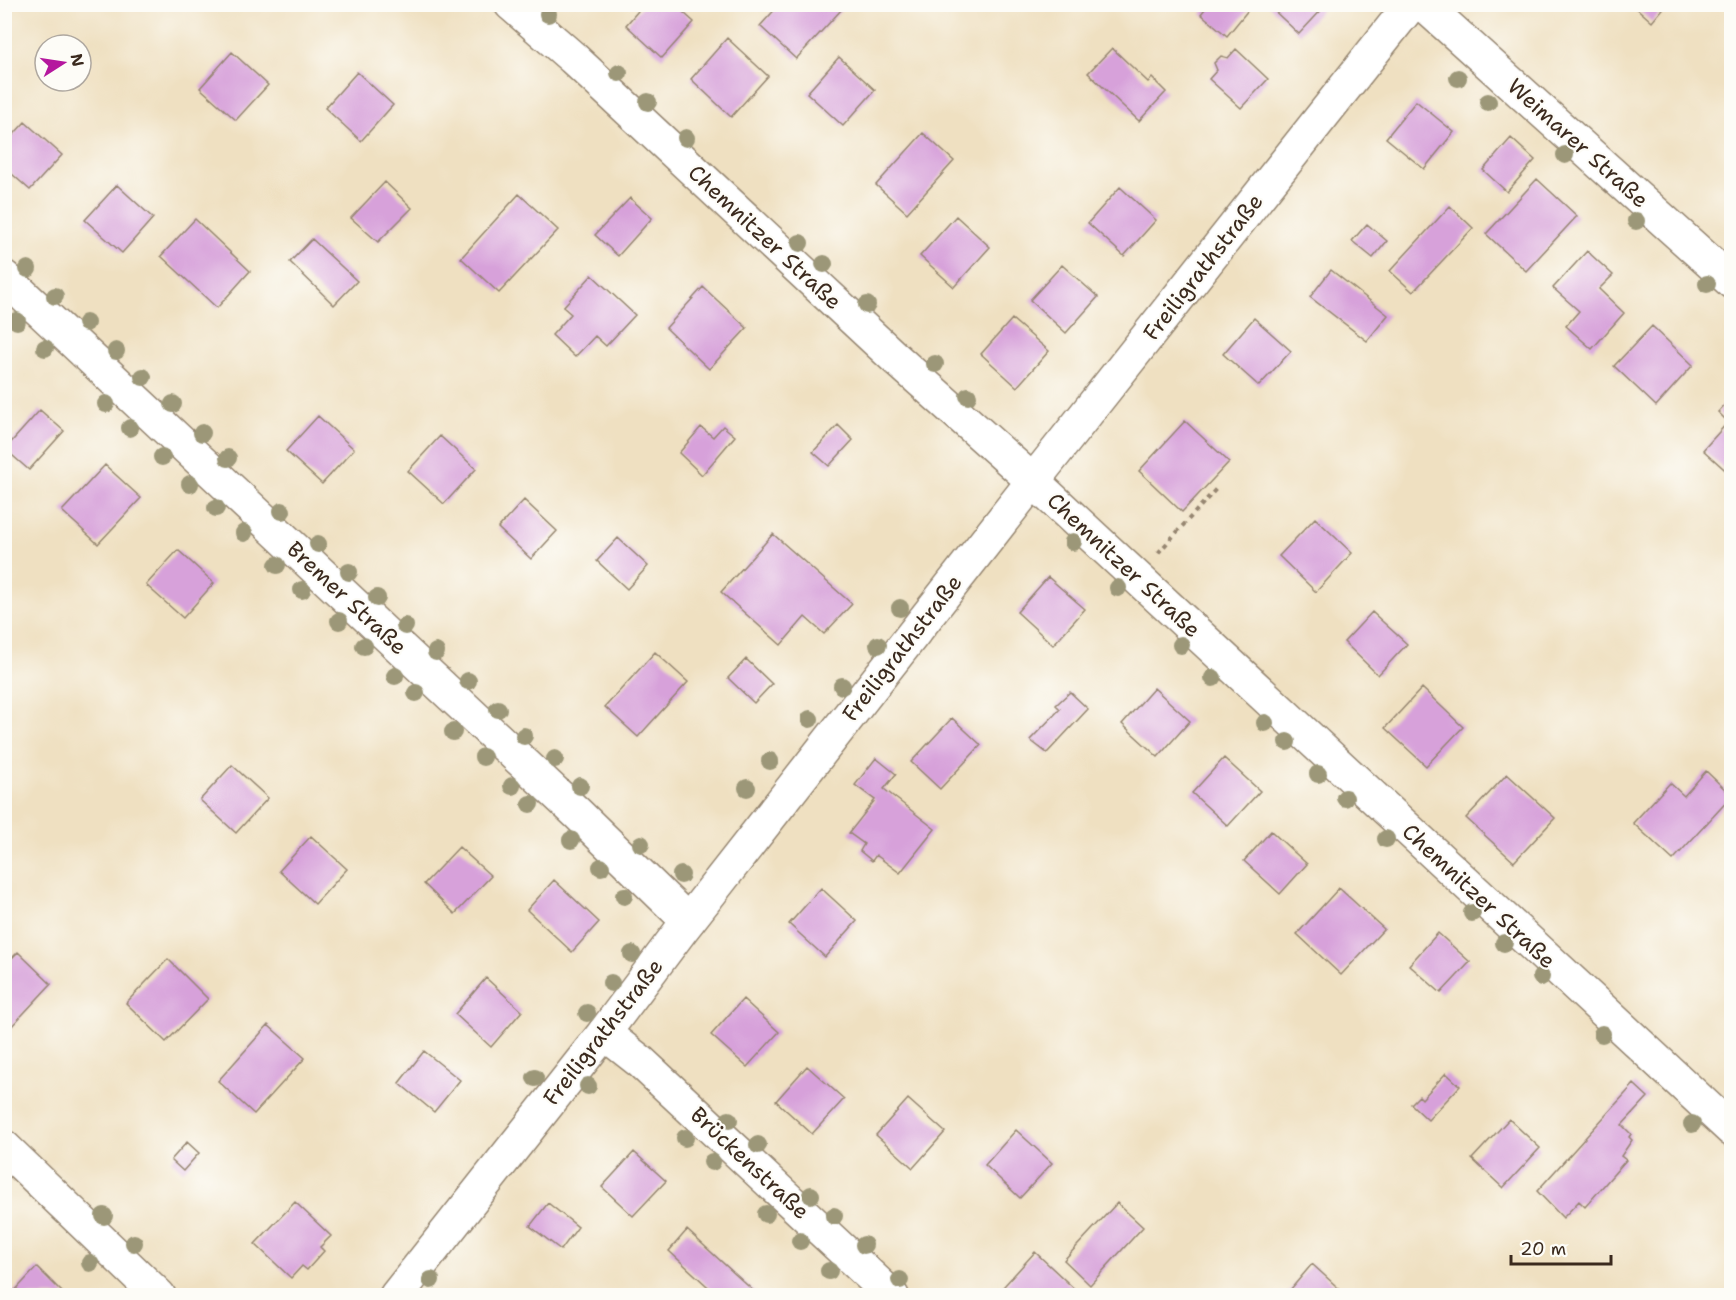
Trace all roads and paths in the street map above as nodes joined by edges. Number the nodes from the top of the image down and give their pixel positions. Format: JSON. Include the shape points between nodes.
{"nodes":[{"id":1,"x":511,"y":4,"type":"edge"},
{"id":2,"x":1411,"y":4,"type":"edge"},
{"id":3,"x":1424,"y":4,"type":"edge"},
{"id":4,"x":4,"y":277,"type":"edge"},
{"id":5,"x":1731,"y":282,"type":"edge"},
{"id":6,"x":1033,"y":481,"type":"junction"},
{"id":7,"x":1216,"y":489,"type":"dead end"},
{"id":8,"x":1137,"y":577,"type":"junction"},
{"id":9,"x":688,"y":921,"type":"junction"},
{"id":10,"x":604,"y":1034,"type":"junction"},
{"id":11,"x":1731,"y":1130,"type":"edge"},
{"id":12,"x":4,"y":1148,"type":"edge"},
{"id":13,"x":159,"y":1296,"type":"edge"},
{"id":14,"x":396,"y":1296,"type":"edge"},
{"id":15,"x":892,"y":1296,"type":"edge"}],
"edges":[{"from":1,"to":6,"type":"street","name":"Chemnitzer Straße"},
{"from":2,"to":6,"type":"street","name":"Freiligrathstraße"},
{"from":3,"to":5,"type":"street","name":"Weimarer Straße"},
{"from":4,"to":9,"type":"street","name":"Bremer Straße"},
{"from":6,"to":8,"type":"street","name":"Chemnitzer Straße"},
{"from":6,"to":9,"type":"street","name":"Freiligrathstraße"},
{"from":7,"to":8,"type":"path"},
{"from":8,"to":11,"type":"street","name":"Chemnitzer Straße"},
{"from":9,"to":10,"type":"street","name":"Freiligrathstraße"},
{"from":10,"to":14,"type":"street","name":"Freiligrathstraße"},
{"from":10,"to":15,"type":"street","name":"Brückenstraße","via":[[641,1062]]},
{"from":12,"to":13,"type":"street"}]}
